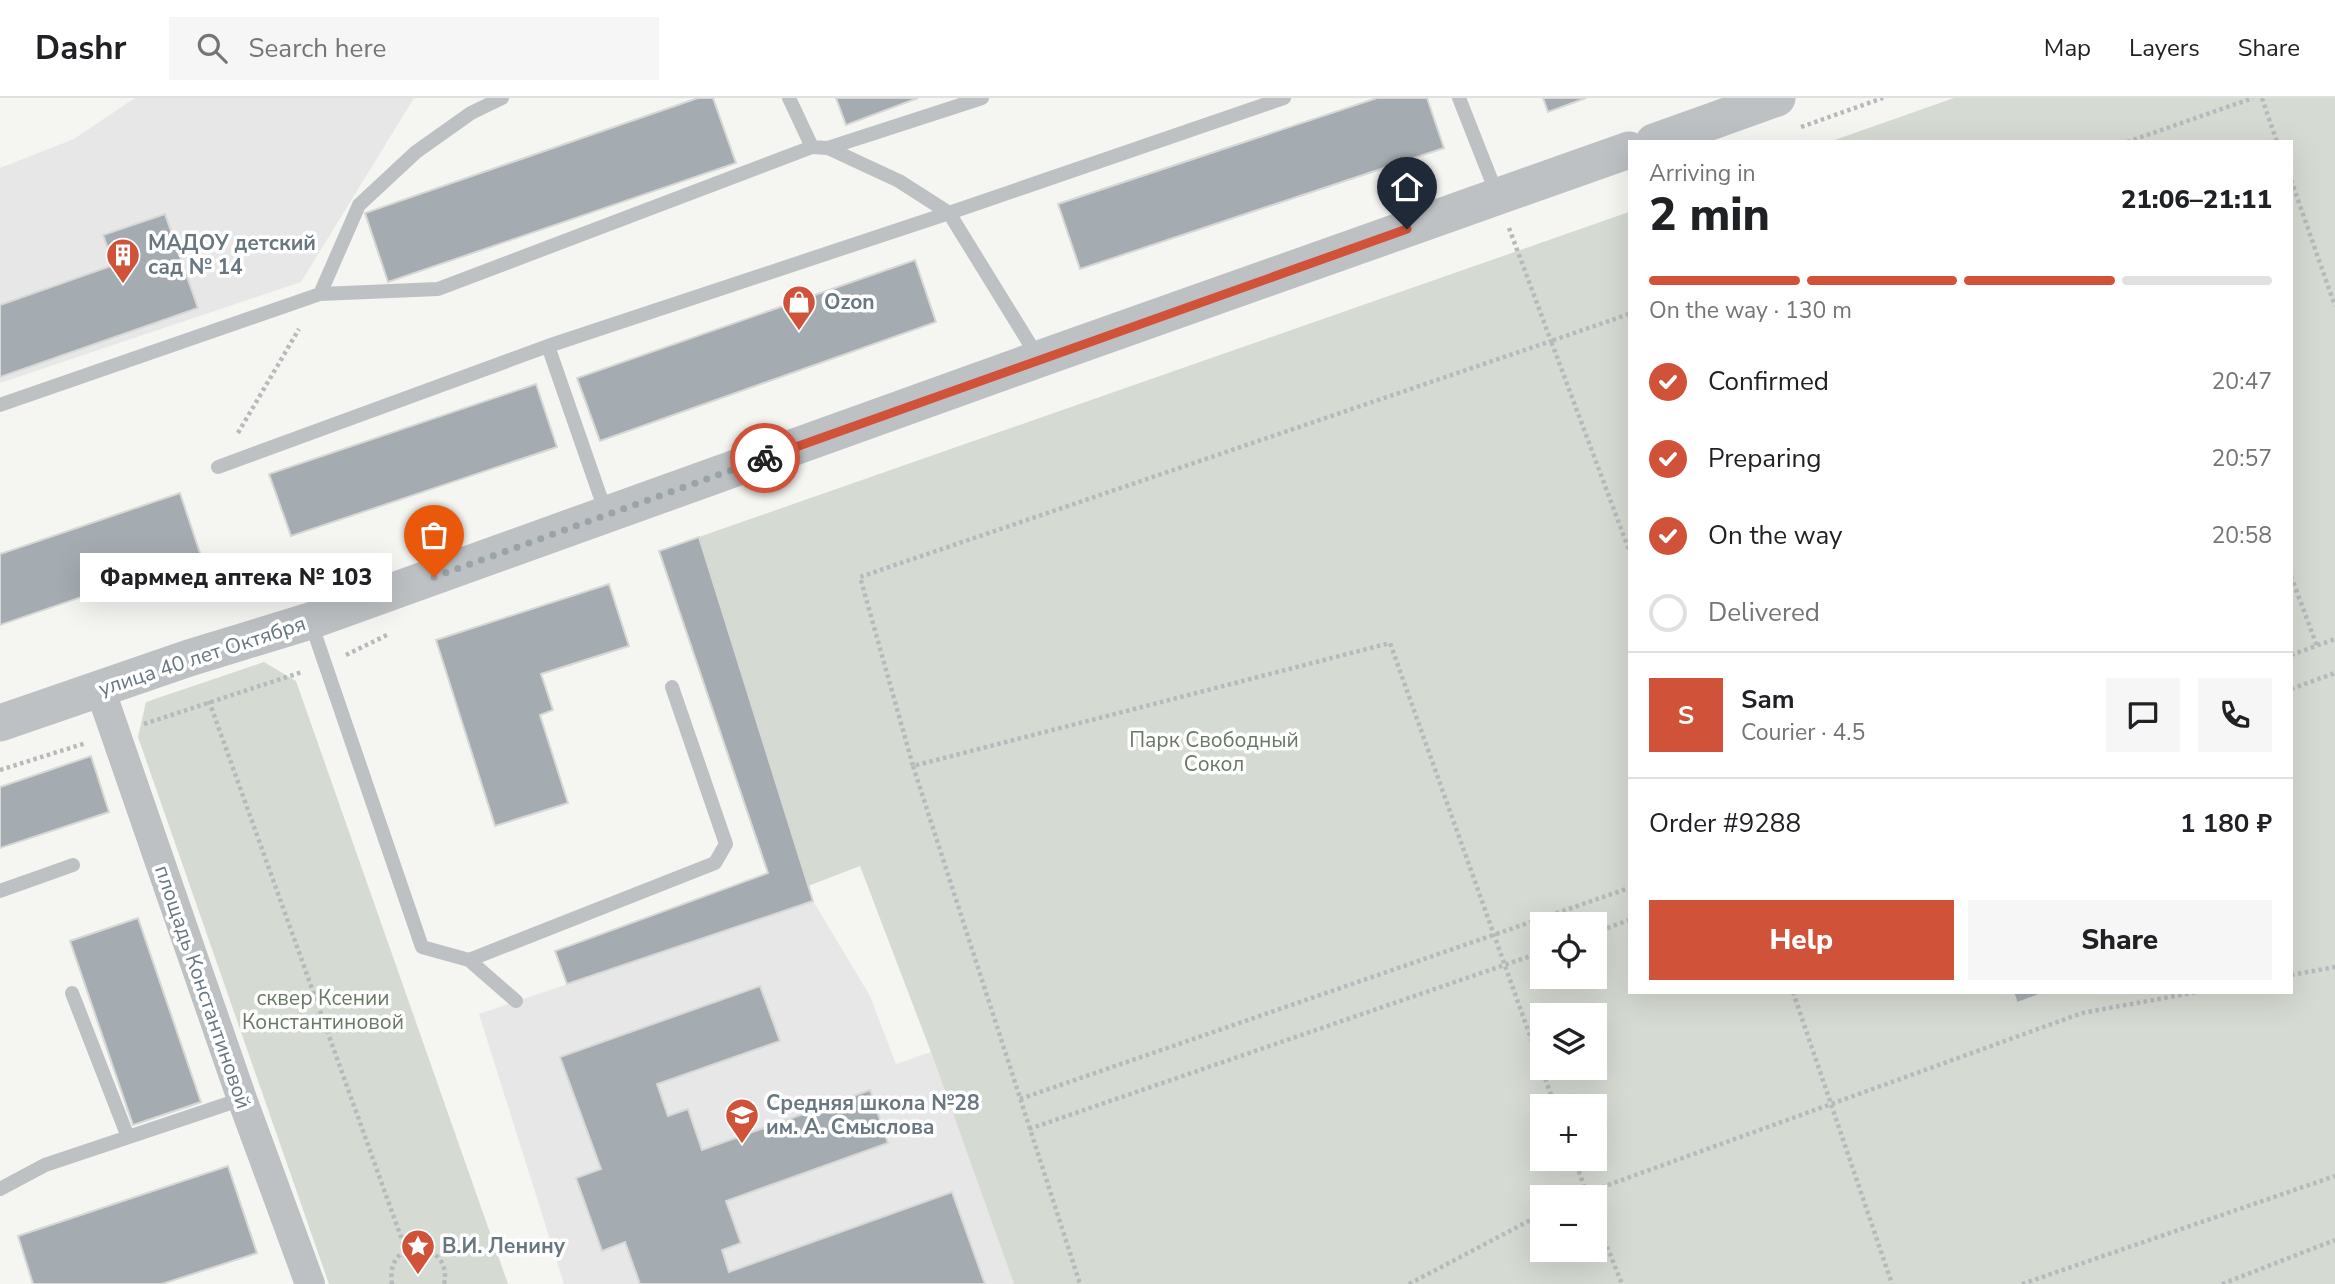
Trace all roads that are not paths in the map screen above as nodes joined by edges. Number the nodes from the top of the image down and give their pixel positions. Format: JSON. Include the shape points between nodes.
{"nodes":[{"id":1,"x":502,"y":98,"type":"edge"},
{"id":2,"x":789,"y":98,"type":"edge"},
{"id":3,"x":982,"y":98,"type":"edge"},
{"id":4,"x":1284,"y":98,"type":"edge"},
{"id":5,"x":1459,"y":98,"type":"edge"},
{"id":6,"x":1777,"y":98,"type":"edge"},
{"id":7,"x":1660,"y":140,"type":"edge"},
{"id":8,"x":812,"y":147,"type":"junction"},
{"id":9,"x":828,"y":148,"type":"junction"},
{"id":10,"x":1628,"y":150,"type":"edge"},
{"id":11,"x":1498,"y":197,"type":"junction"},
{"id":12,"x":949,"y":213,"type":"junction"},
{"id":13,"x":320,"y":294,"type":"junction"},
{"id":14,"x":548,"y":346,"type":"junction"},
{"id":15,"x":1039,"y":359,"type":"junction"},
{"id":16,"x":0,"y":405,"type":"edge"},
{"id":17,"x":218,"y":467,"type":"road end"},
{"id":18,"x":607,"y":514,"type":"junction"},
{"id":19,"x":310,"y":621,"type":"junction"},
{"id":20,"x":672,"y":687,"type":"dead end"},
{"id":21,"x":100,"y":690,"type":"junction"},
{"id":22,"x":0,"y":723,"type":"edge"},
{"id":23,"x":73,"y":865,"type":"dead end"},
{"id":24,"x":0,"y":891,"type":"edge"},
{"id":25,"x":469,"y":960,"type":"junction"},
{"id":26,"x":72,"y":993,"type":"dead end"},
{"id":27,"x":516,"y":1001,"type":"dead end"},
{"id":28,"x":242,"y":1099,"type":"junction"},
{"id":29,"x":128,"y":1137,"type":"junction"},
{"id":30,"x":0,"y":1189,"type":"edge"},
{"id":31,"x":310,"y":1284,"type":"edge"}],
"edges":[{"from":1,"to":13,"type":"lane","via":[[471,113],[416,152],[359,205]]},
{"from":2,"to":8,"type":"lane"},
{"from":3,"to":9,"type":"lane"},
{"from":4,"to":12,"type":"lane"},
{"from":5,"to":11,"type":"lane"},
{"from":6,"to":7,"type":"street"},
{"from":8,"to":9,"type":"lane"},
{"from":8,"to":13,"type":"lane","via":[[438,289]]},
{"from":9,"to":12,"type":"lane","via":[[899,180]]},
{"from":10,"to":11,"type":"street","name":"улица 40 лет Октября"},
{"from":11,"to":15,"type":"street","name":"улица 40 лет Октября"},
{"from":12,"to":14,"type":"lane"},
{"from":12,"to":15,"type":"lane"},
{"from":13,"to":16,"type":"lane"},
{"from":14,"to":17,"type":"lane"},
{"from":14,"to":18,"type":"lane"},
{"from":15,"to":18,"type":"street","name":"улица 40 лет Октября"},
{"from":18,"to":19,"type":"street","name":"улица 40 лет Октября"},
{"from":19,"to":21,"type":"street","name":"улица 40 лет Октября"},
{"from":19,"to":25,"type":"lane","via":[[422,947]]},
{"from":20,"to":25,"type":"lane","via":[[726,844],[715,863]]},
{"from":21,"to":22,"type":"street","name":"улица 40 лет Октября"},
{"from":21,"to":28,"type":"street","name":"площадь Константиновой"},
{"from":23,"to":24,"type":"lane"},
{"from":25,"to":27,"type":"lane"},
{"from":26,"to":29,"type":"lane"},
{"from":28,"to":29,"type":"lane"},
{"from":28,"to":31,"type":"street","name":"площадь Константиновой"},
{"from":29,"to":30,"type":"lane","via":[[45,1165]]}]}
